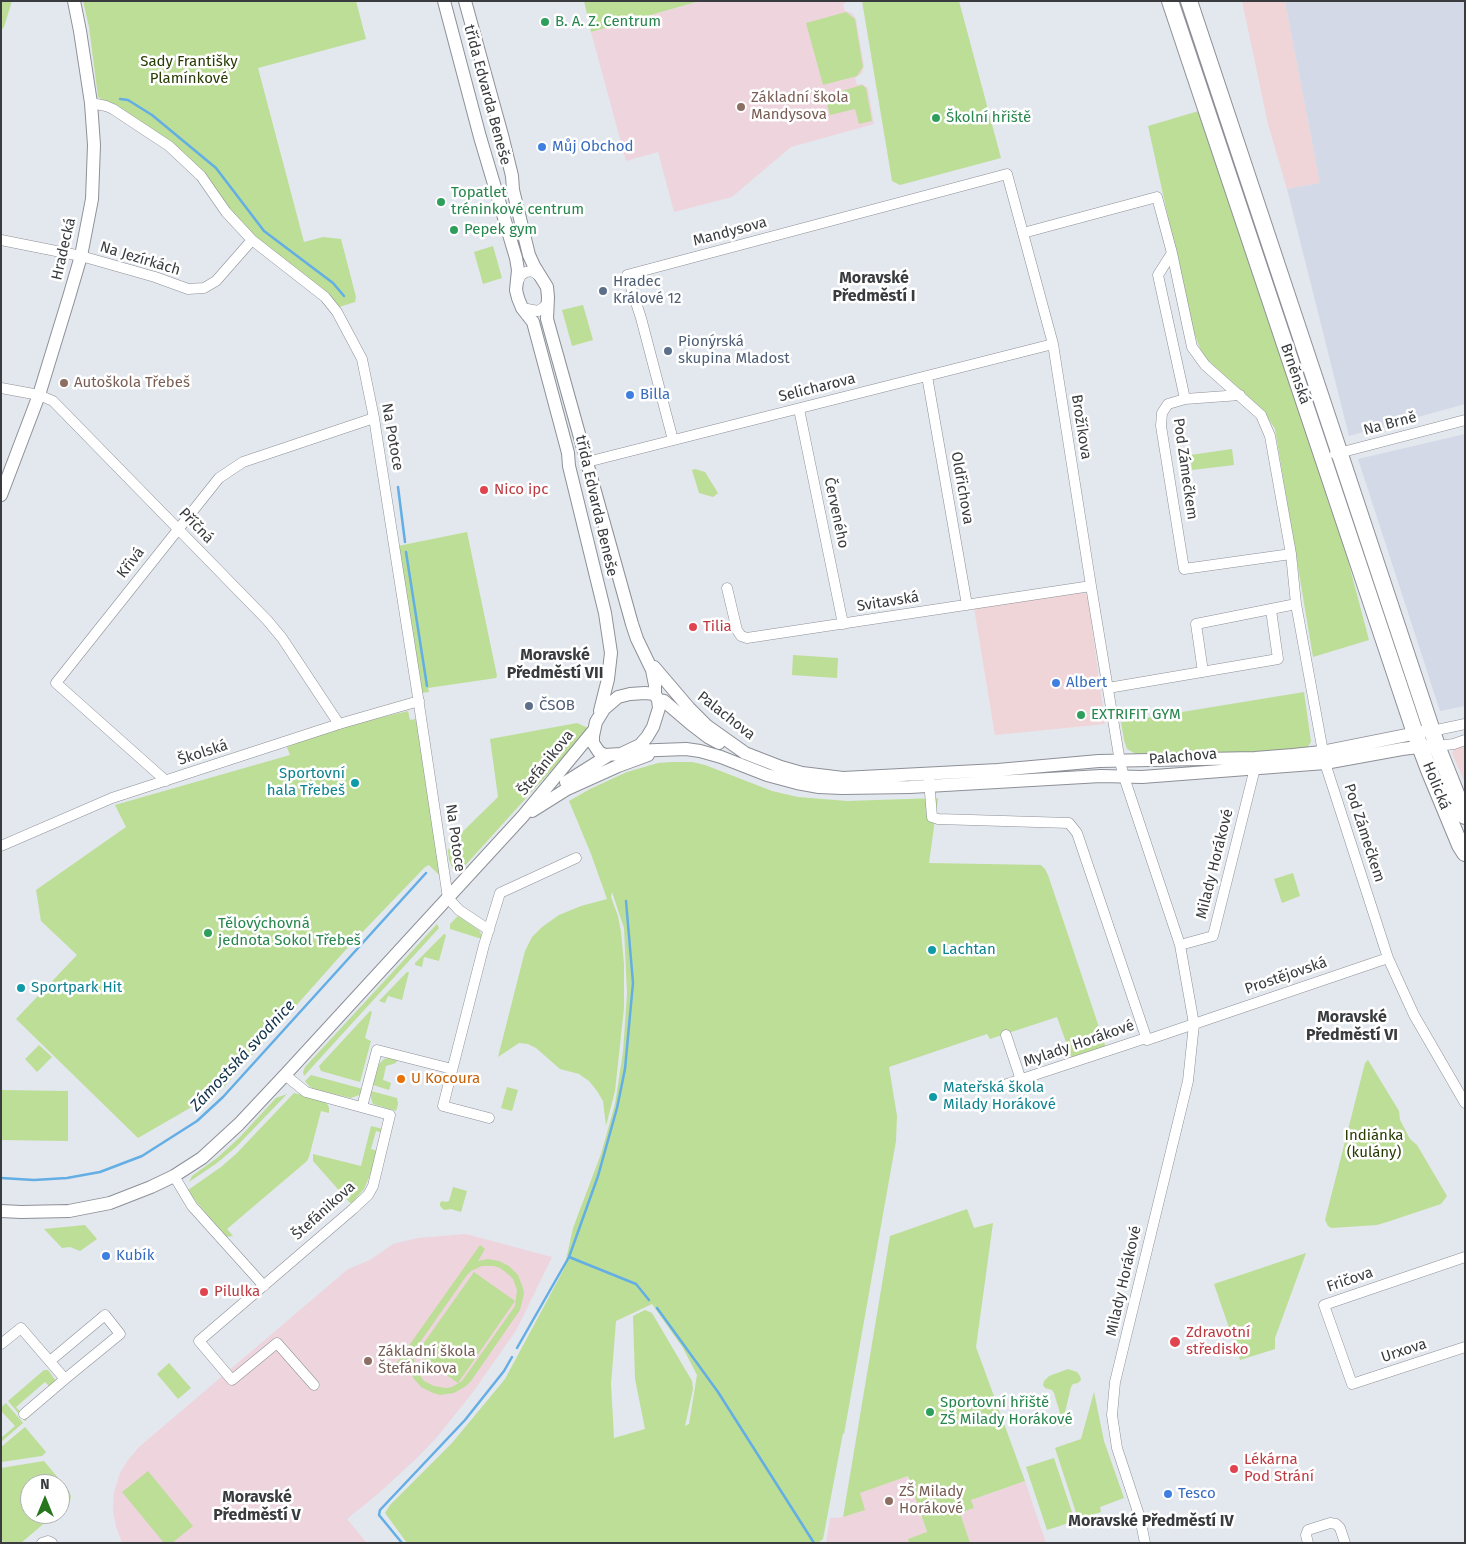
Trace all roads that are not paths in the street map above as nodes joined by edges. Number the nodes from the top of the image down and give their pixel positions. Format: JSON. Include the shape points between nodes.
{"nodes":[{"id":1,"x":74,"y":1,"type":"edge"},
{"id":2,"x":444,"y":1,"type":"edge"},
{"id":3,"x":465,"y":1,"type":"edge"},
{"id":4,"x":1170,"y":1,"type":"edge"},
{"id":5,"x":1189,"y":1,"type":"edge"},
{"id":6,"x":91,"y":103,"type":"junction"},
{"id":7,"x":1007,"y":174,"type":"joint"},
{"id":8,"x":1023,"y":233,"type":"junction"},
{"id":9,"x":1,"y":240,"type":"edge"},
{"id":10,"x":252,"y":240,"type":"junction"},
{"id":11,"x":1172,"y":253,"type":"junction"},
{"id":12,"x":81,"y":256,"type":"junction"},
{"id":13,"x":542,"y":277,"type":"junction"},
{"id":14,"x":516,"y":285,"type":"junction"},
{"id":15,"x":548,"y":302,"type":"junction"},
{"id":16,"x":522,"y":308,"type":"junction"},
{"id":17,"x":1053,"y":344,"type":"junction"},
{"id":18,"x":926,"y":376,"type":"junction"},
{"id":19,"x":1,"y":388,"type":"edge"},
{"id":20,"x":38,"y":395,"type":"junction"},
{"id":21,"x":1240,"y":395,"type":"junction"},
{"id":22,"x":1185,"y":399,"type":"junction"},
{"id":23,"x":799,"y":408,"type":"junction"},
{"id":24,"x":374,"y":418,"type":"junction"},
{"id":25,"x":1465,"y":420,"type":"edge"},
{"id":26,"x":673,"y":440,"type":"junction"},
{"id":27,"x":1339,"y":453,"type":"junction"},
{"id":28,"x":1323,"y":457,"type":"junction"},
{"id":29,"x":587,"y":462,"type":"junction"},
{"id":30,"x":1,"y":495,"type":"edge"},
{"id":31,"x":178,"y":529,"type":"junction"},
{"id":32,"x":1291,"y":554,"type":"junction"},
{"id":33,"x":1090,"y":586,"type":"junction"},
{"id":34,"x":727,"y":588,"type":"dead end"},
{"id":35,"x":1296,"y":604,"type":"junction"},
{"id":36,"x":967,"y":605,"type":"junction"},
{"id":37,"x":1270,"y":610,"type":"junction"},
{"id":38,"x":843,"y":624,"type":"junction"},
{"id":39,"x":644,"y":654,"type":"junction"},
{"id":40,"x":1203,"y":672,"type":"junction"},
{"id":41,"x":1108,"y":688,"type":"junction"},
{"id":42,"x":656,"y":697,"type":"junction"},
{"id":43,"x":419,"y":701,"type":"junction"},
{"id":44,"x":598,"y":716,"type":"junction"},
{"id":45,"x":339,"y":724,"type":"junction"},
{"id":46,"x":1465,"y":724,"type":"edge"},
{"id":47,"x":594,"y":730,"type":"junction"},
{"id":48,"x":1435,"y":739,"type":"junction"},
{"id":49,"x":1417,"y":740,"type":"junction"},
{"id":50,"x":1465,"y":740,"type":"edge"},
{"id":51,"x":665,"y":750,"type":"junction"},
{"id":52,"x":627,"y":751,"type":"junction"},
{"id":53,"x":745,"y":753,"type":"junction"},
{"id":54,"x":609,"y":755,"type":"junction"},
{"id":55,"x":1324,"y":758,"type":"junction"},
{"id":56,"x":1120,"y":762,"type":"junction"},
{"id":57,"x":1255,"y":768,"type":"junction"},
{"id":58,"x":1124,"y":777,"type":"junction"},
{"id":59,"x":929,"y":780,"type":"junction"},
{"id":60,"x":166,"y":781,"type":"junction"},
{"id":61,"x":523,"y":816,"type":"junction"},
{"id":62,"x":1465,"y":816,"type":"edge"},
{"id":63,"x":1,"y":846,"type":"edge"},
{"id":64,"x":1465,"y":853,"type":"edge"},
{"id":65,"x":576,"y":858,"type":"dead end"},
{"id":66,"x":448,"y":898,"type":"junction"},
{"id":67,"x":489,"y":930,"type":"junction"},
{"id":68,"x":1180,"y":945,"type":"junction"},
{"id":69,"x":1388,"y":958,"type":"junction"},
{"id":70,"x":1194,"y":1024,"type":"junction"},
{"id":71,"x":1006,"y":1035,"type":"dead end"},
{"id":72,"x":1146,"y":1038,"type":"junction"},
{"id":73,"x":452,"y":1069,"type":"junction"},
{"id":74,"x":285,"y":1075,"type":"junction"},
{"id":75,"x":1021,"y":1080,"type":"junction"},
{"id":76,"x":1008,"y":1084,"type":"dead end"},
{"id":77,"x":1465,"y":1103,"type":"edge"},
{"id":78,"x":362,"y":1108,"type":"junction"},
{"id":79,"x":489,"y":1118,"type":"dead end"},
{"id":80,"x":174,"y":1176,"type":"junction"},
{"id":81,"x":1,"y":1211,"type":"edge"},
{"id":82,"x":1465,"y":1257,"type":"edge"},
{"id":83,"x":264,"y":1286,"type":"junction"},
{"id":84,"x":1,"y":1344,"type":"edge"},
{"id":85,"x":1465,"y":1346,"type":"edge"},
{"id":86,"x":50,"y":1362,"type":"junction"},
{"id":87,"x":65,"y":1380,"type":"junction"},
{"id":88,"x":1352,"y":1384,"type":"joint"},
{"id":89,"x":314,"y":1385,"type":"dead end"},
{"id":90,"x":24,"y":1414,"type":"dead end"},
{"id":91,"x":1145,"y":1543,"type":"edge"},
{"id":92,"x":1308,"y":1543,"type":"edge"},
{"id":93,"x":1344,"y":1543,"type":"edge"}],
"edges":[{"from":1,"to":6,"type":"street","name":"Hradecká"},
{"from":2,"to":14,"type":"street","name":"třída Edvarda Beneše","via":[[516,258]]},
{"from":3,"to":13,"type":"street","name":"třída Edvarda Beneše","via":[[502,135],[529,255]]},
{"from":4,"to":28,"type":"main road","name":"Brněnská"},
{"from":5,"to":27,"type":"main road","name":"Brněnská"},
{"from":6,"to":10,"type":"street","name":"Na Potoce","via":[[112,109],[168,146],[201,176],[226,212]]},
{"from":6,"to":12,"type":"street","name":"Hradecká","via":[[94,145],[92,199]]},
{"from":7,"to":8,"type":"street","name":"Brožíkova"},
{"from":7,"to":26,"type":"street","name":"Mandysova","via":[[627,275]]},
{"from":8,"to":11,"type":"street","name":"Pod Zámečkem","via":[[1157,196]]},
{"from":8,"to":17,"type":"street","name":"Brožíkova"},
{"from":9,"to":12,"type":"street","name":"Na Jezírkách"},
{"from":10,"to":12,"type":"street","name":"Na Jezírkách","via":[[216,281],[204,288],[188,289]]},
{"from":10,"to":24,"type":"street","name":"Na Potoce","via":[[325,297],[337,312],[362,359]]},
{"from":11,"to":21,"type":"street","name":"Pod Zámečkem","via":[[1192,347],[1205,365]]},
{"from":11,"to":22,"type":"street","name":"Pod Zámečkem","via":[[1158,275]]},
{"from":12,"to":20,"type":"street","name":"Hradecká"},
{"from":13,"to":14,"type":"street","via":[[532,271],[526,272]]},
{"from":13,"to":15,"type":"street","name":"třída Edvarda Beneše","via":[[547,287]]},
{"from":14,"to":16,"type":"street","name":"třída Edvarda Beneše"},
{"from":15,"to":16,"type":"street","via":[[538,311]]},
{"from":15,"to":29,"type":"street","name":"třída Edvarda Beneše","via":[[547,319]]},
{"from":16,"to":44,"type":"street","name":"třída Edvarda Beneše","via":[[533,322],[568,452],[605,613],[610,665]]},
{"from":17,"to":18,"type":"street","name":"Selicharova"},
{"from":17,"to":33,"type":"street","name":"Brožíkova"},
{"from":18,"to":23,"type":"street","name":"Selicharova"},
{"from":18,"to":36,"type":"street","name":"Oldřichova"},
{"from":19,"to":20,"type":"street","name":"Příčná"},
{"from":20,"to":30,"type":"street","name":"Hradecká"},
{"from":20,"to":31,"type":"street","name":"Příčná","via":[[53,401]]},
{"from":21,"to":22,"type":"street","name":"Pod Zámečkem"},
{"from":21,"to":32,"type":"street","name":"Pod Zámečkem","via":[[1261,415],[1270,436]]},
{"from":22,"to":32,"type":"street","name":"Pod Zámečkem","via":[[1168,404],[1162,413],[1161,426],[1184,569]]},
{"from":23,"to":26,"type":"street","name":"Selicharova"},
{"from":23,"to":38,"type":"street","name":"Červeného"},
{"from":24,"to":31,"type":"street","name":"Křivá","via":[[243,462],[219,478]]},
{"from":24,"to":43,"type":"street","name":"Na Potoce"},
{"from":25,"to":27,"type":"street","name":"Na Brně"},
{"from":26,"to":29,"type":"street","name":"Selicharova"},
{"from":27,"to":28,"type":"street","name":"Na Brně"},
{"from":27,"to":48,"type":"main road","name":"Brněnská"},
{"from":28,"to":49,"type":"main road","name":"Brněnská"},
{"from":29,"to":39,"type":"street","name":"třída Edvarda Beneše","via":[[632,624]]},
{"from":31,"to":45,"type":"street","name":"Příčná","via":[[282,638]]},
{"from":31,"to":60,"type":"street","name":"Křivá","via":[[56,683]]},
{"from":32,"to":35,"type":"street","name":"Pod Zámečkem"},
{"from":33,"to":36,"type":"street","name":"Svitavská"},
{"from":33,"to":41,"type":"street","name":"Brožíkova"},
{"from":34,"to":38,"type":"street","name":"Svitavská","via":[[737,630],[743,638]]},
{"from":35,"to":37,"type":"street"},
{"from":35,"to":55,"type":"street","name":"Pod Zámečkem"},
{"from":36,"to":38,"type":"street","name":"Svitavská"},
{"from":37,"to":40,"type":"street","via":[[1196,624]]},
{"from":37,"to":40,"type":"street","via":[[1278,659]]},
{"from":39,"to":42,"type":"street","via":[[654,674]]},
{"from":39,"to":53,"type":"street","name":"Palachova","via":[[688,708]]},
{"from":40,"to":41,"type":"street"},
{"from":41,"to":56,"type":"street","name":"Brožíkova"},
{"from":42,"to":44,"type":"street","via":[[640,693],[618,697]]},
{"from":42,"to":52,"type":"street","via":[[659,708],[653,727],[640,744]]},
{"from":42,"to":53,"type":"street","via":[[708,737]]},
{"from":43,"to":45,"type":"street","name":"Školská"},
{"from":43,"to":66,"type":"street","name":"Na Potoce"},
{"from":44,"to":47,"type":"street"},
{"from":45,"to":60,"type":"street","name":"Školská"},
{"from":46,"to":48,"type":"street"},
{"from":47,"to":54,"type":"street","via":[[596,749]]},
{"from":47,"to":61,"type":"street","name":"Štefánikova"},
{"from":48,"to":49,"type":"street","name":"Palachova"},
{"from":48,"to":50,"type":"street","via":[[1454,744]]},
{"from":48,"to":62,"type":"main road","name":"Holická"},
{"from":49,"to":55,"type":"street","name":"Palachova"},
{"from":49,"to":64,"type":"main road","name":"Holická"},
{"from":51,"to":52,"type":"street","name":"Palachova"},
{"from":51,"to":59,"type":"street","name":"Palachova","via":[[700,751],[767,775],[819,787]]},
{"from":51,"to":61,"type":"street","via":[[618,766],[568,789]]},
{"from":52,"to":54,"type":"street"},
{"from":53,"to":59,"type":"street","name":"Palachova","via":[[781,767],[821,776]]},
{"from":54,"to":61,"type":"street","name":"Štefánikova"},
{"from":55,"to":56,"type":"street","name":"Palachova"},
{"from":55,"to":57,"type":"street","name":"Palachova"},
{"from":55,"to":69,"type":"street","name":"Pod Zámečkem"},
{"from":56,"to":58,"type":"street","name":"Milady Horákové"},
{"from":56,"to":59,"type":"street","name":"Palachova","via":[[998,770]]},
{"from":57,"to":58,"type":"street","name":"Palachova"},
{"from":57,"to":68,"type":"street","name":"Milady Horákové","via":[[1213,936]]},
{"from":58,"to":59,"type":"street","name":"Palachova"},
{"from":58,"to":68,"type":"street","name":"Milady Horákové"},
{"from":59,"to":72,"type":"street","via":[[932,817],[1069,823],[1078,833]]},
{"from":60,"to":63,"type":"street","name":"Školská","via":[[112,798]]},
{"from":61,"to":66,"type":"street","name":"Štefánikova"},
{"from":65,"to":67,"type":"street","via":[[500,893]]},
{"from":66,"to":67,"type":"street","via":[[459,910]]},
{"from":66,"to":74,"type":"street","name":"Štefánikova"},
{"from":67,"to":73,"type":"street"},
{"from":68,"to":70,"type":"street","name":"Milady Horákové"},
{"from":69,"to":70,"type":"street","name":"Prostějovská"},
{"from":69,"to":77,"type":"street","name":"Pod Zámečkem","via":[[1414,1015]]},
{"from":70,"to":72,"type":"street"},
{"from":70,"to":91,"type":"street","name":"Milady Horákové","via":[[1188,1082],[1115,1382],[1112,1415],[1117,1448]]},
{"from":71,"to":75,"type":"street","name":"Mylady Horákové"},
{"from":72,"to":75,"type":"street","name":"Mylady Horákové"},
{"from":73,"to":78,"type":"street","via":[[377,1050]]},
{"from":73,"to":79,"type":"street","via":[[443,1106]]},
{"from":74,"to":78,"type":"street","name":"Štefánikova","via":[[306,1092]]},
{"from":74,"to":80,"type":"street","name":"Štefánikova","via":[[215,1147]]},
{"from":75,"to":76,"type":"street","name":"Mylady Horákové"},
{"from":78,"to":83,"type":"street","name":"Štefánikova","via":[[390,1115],[373,1186],[368,1195]]},
{"from":80,"to":81,"type":"street","name":"Štefánikova","via":[[136,1194],[97,1207],[50,1212]]},
{"from":80,"to":83,"type":"street","via":[[192,1206]]},
{"from":82,"to":88,"type":"street","name":"Fričova","via":[[1324,1305]]},
{"from":83,"to":89,"type":"street","name":"Štefánikova","via":[[199,1341],[232,1380],[277,1343]]},
{"from":84,"to":86,"type":"street","via":[[21,1328]]},
{"from":85,"to":88,"type":"street","name":"Urxova"},
{"from":86,"to":87,"type":"street"},
{"from":86,"to":87,"type":"street","via":[[105,1315],[120,1334]]},
{"from":87,"to":90,"type":"street"},
{"from":92,"to":93,"type":"street","via":[[1308,1530],[1330,1523],[1340,1528]]}]}
